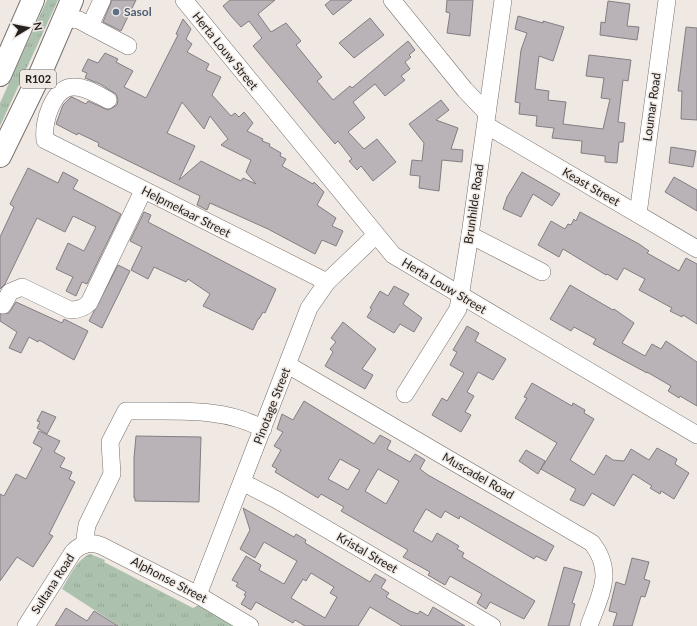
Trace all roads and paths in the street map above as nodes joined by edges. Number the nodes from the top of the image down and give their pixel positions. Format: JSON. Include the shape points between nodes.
{"nodes":[{"id":1,"x":33,"y":0,"type":"edge"},
{"id":2,"x":102,"y":0,"type":"edge"},
{"id":3,"x":184,"y":0,"type":"edge"},
{"id":4,"x":392,"y":0,"type":"edge"},
{"id":5,"x":502,"y":0,"type":"edge"},
{"id":6,"x":667,"y":0,"type":"edge"},
{"id":7,"x":69,"y":9,"type":"edge"},
{"id":8,"x":90,"y":26,"type":"junction"},
{"id":9,"x":128,"y":46,"type":"dead end"},
{"id":10,"x":0,"y":75,"type":"edge"},
{"id":11,"x":108,"y":100,"type":"dead end"},
{"id":12,"x":486,"y":119,"type":"junction"},
{"id":13,"x":0,"y":156,"type":"edge"},
{"id":14,"x":143,"y":191,"type":"junction"},
{"id":15,"x":638,"y":214,"type":"junction"},
{"id":16,"x":376,"y":235,"type":"junction"},
{"id":17,"x":470,"y":235,"type":"junction"},
{"id":18,"x":697,"y":249,"type":"edge"},
{"id":19,"x":542,"y":272,"type":"dead end"},
{"id":20,"x":327,"y":282,"type":"junction"},
{"id":21,"x":460,"y":296,"type":"junction"},
{"id":22,"x":3,"y":305,"type":"dead end"},
{"id":23,"x":288,"y":365,"type":"junction"},
{"id":24,"x":406,"y":394,"type":"dead end"},
{"id":25,"x":263,"y":428,"type":"junction"},
{"id":26,"x":697,"y":435,"type":"edge"},
{"id":27,"x":242,"y":482,"type":"junction"},
{"id":28,"x":84,"y":545,"type":"junction"},
{"id":29,"x":198,"y":595,"type":"junction"},
{"id":30,"x":26,"y":626,"type":"edge"},
{"id":31,"x":250,"y":626,"type":"edge"},
{"id":32,"x":492,"y":626,"type":"edge"},
{"id":33,"x":590,"y":626,"type":"edge"}],
"edges":[{"from":1,"to":10,"type":"main road","number":"R102"},
{"from":2,"to":8,"type":"street"},
{"from":3,"to":16,"type":"street","name":"Herta Louw Street"},
{"from":4,"to":12,"type":"street","name":"Keast Street"},
{"from":5,"to":12,"type":"street","name":"Brunhilde Road"},
{"from":6,"to":15,"type":"street","name":"Loumar Road"},
{"from":7,"to":8,"type":"street","via":[[79,20]]},
{"from":7,"to":13,"type":"main road","number":"R102"},
{"from":8,"to":9,"type":"street"},
{"from":11,"to":14,"type":"street","name":"Helpmekaar Street","via":[[80,87],[67,88],[50,109],[44,140]]},
{"from":12,"to":15,"type":"street","name":"Keast Street"},
{"from":12,"to":17,"type":"street","name":"Brunhilde Road"},
{"from":14,"to":20,"type":"street","name":"Helpmekaar Street"},
{"from":14,"to":22,"type":"street","via":[[90,303],[70,310],[22,287],[10,292]]},
{"from":15,"to":18,"type":"street","name":"Keast Street"},
{"from":16,"to":20,"type":"street","name":"Pinotage Street"},
{"from":16,"to":21,"type":"street","name":"Herta Louw Street","via":[[393,255]]},
{"from":17,"to":19,"type":"street"},
{"from":17,"to":21,"type":"street","name":"Brunhilde Road"},
{"from":20,"to":23,"type":"street","name":"Pinotage Street","via":[[309,308]]},
{"from":21,"to":24,"type":"street","name":"Brunhilde Road","via":[[458,309]]},
{"from":21,"to":26,"type":"street","name":"Herta Louw Street"},
{"from":23,"to":25,"type":"street","name":"Pinotage Street"},
{"from":23,"to":33,"type":"street","name":"Muscadel Road","via":[[592,543],[599,553],[605,573]]},
{"from":25,"to":27,"type":"street","name":"Pinotage Street"},
{"from":25,"to":28,"type":"street","via":[[250,421],[207,413],[126,411],[110,442],[112,474],[87,525]]},
{"from":27,"to":29,"type":"street","name":"Pinotage Street"},
{"from":27,"to":32,"type":"street","name":"Kristal Street"},
{"from":28,"to":29,"type":"street","name":"Alphonse Street","via":[[102,546]]},
{"from":28,"to":30,"type":"street","name":"Sultana Road","via":[[73,552]]},
{"from":29,"to":31,"type":"street","name":"Alphonse Street"}]}
